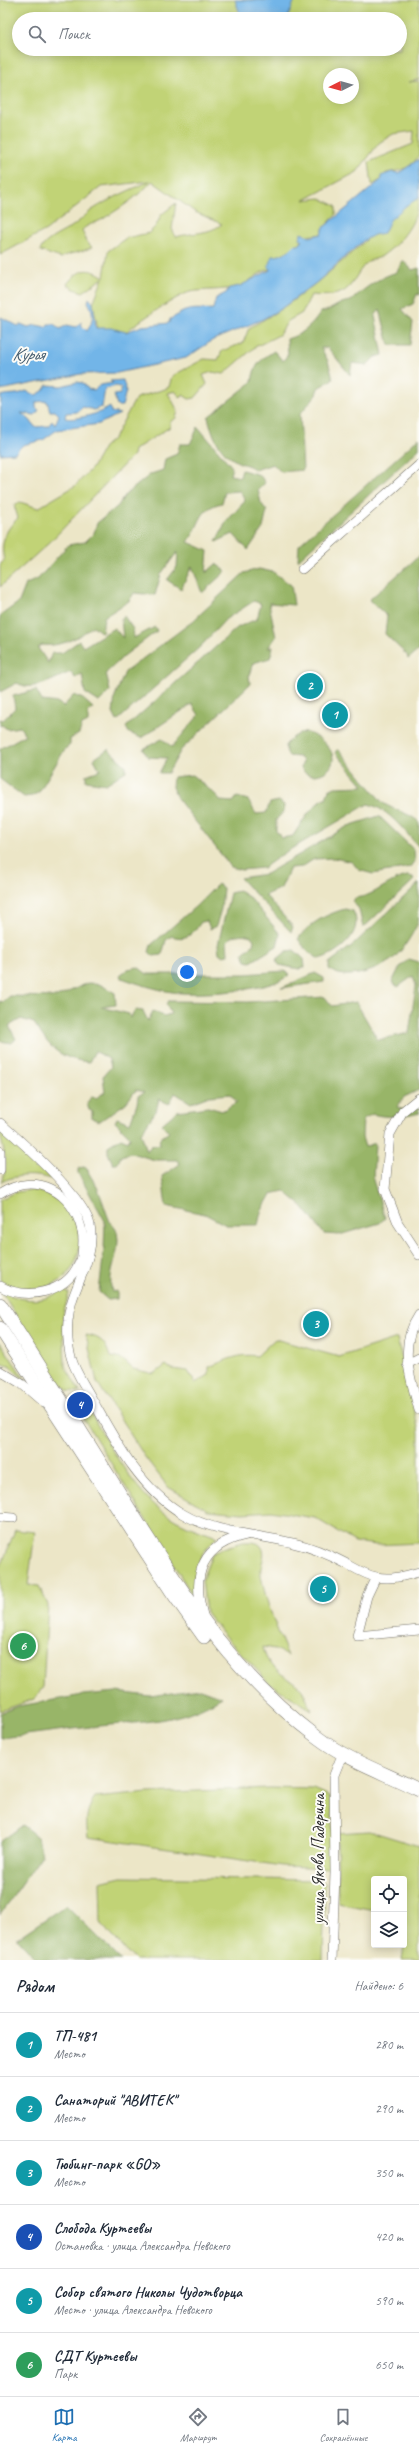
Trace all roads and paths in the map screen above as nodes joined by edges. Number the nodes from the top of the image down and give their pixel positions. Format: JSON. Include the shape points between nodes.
{"nodes":[{"id":1,"x":419,"y":465,"type":"edge"},
{"id":2,"x":302,"y":569,"type":"dead end"},
{"id":3,"x":419,"y":1098,"type":"edge"},
{"id":4,"x":0,"y":1123,"type":"edge"},
{"id":5,"x":0,"y":1151,"type":"edge"},
{"id":6,"x":0,"y":1170,"type":"edge"},
{"id":7,"x":0,"y":1186,"type":"edge"},
{"id":8,"x":70,"y":1192,"type":"junction"},
{"id":9,"x":0,"y":1194,"type":"edge"},
{"id":10,"x":83,"y":1246,"type":"junction"},
{"id":11,"x":419,"y":1255,"type":"edge"},
{"id":12,"x":0,"y":1286,"type":"edge"},
{"id":13,"x":77,"y":1287,"type":"junction"},
{"id":14,"x":0,"y":1304,"type":"edge"},
{"id":15,"x":419,"y":1315,"type":"edge"},
{"id":16,"x":0,"y":1328,"type":"edge"},
{"id":17,"x":419,"y":1358,"type":"edge"},
{"id":18,"x":407,"y":1364,"type":"junction"},
{"id":19,"x":0,"y":1371,"type":"edge"},
{"id":20,"x":419,"y":1410,"type":"edge"},
{"id":21,"x":62,"y":1423,"type":"junction"},
{"id":22,"x":0,"y":1517,"type":"edge"},
{"id":23,"x":13,"y":1518,"type":"dead end"},
{"id":24,"x":250,"y":1534,"type":"junction"},
{"id":25,"x":419,"y":1572,"type":"edge"},
{"id":26,"x":376,"y":1577,"type":"junction"},
{"id":27,"x":206,"y":1624,"type":"junction"},
{"id":28,"x":419,"y":1630,"type":"edge"},
{"id":29,"x":340,"y":1760,"type":"junction"},
{"id":30,"x":419,"y":1790,"type":"edge"},
{"id":31,"x":419,"y":1798,"type":"edge"},
{"id":32,"x":332,"y":1960,"type":"edge"}],
"edges":[{"from":1,"to":2,"type":"street"},
{"from":3,"to":11,"type":"street","via":[[403,1111],[390,1134],[385,1189],[398,1223]]},
{"from":4,"to":8,"type":"street"},
{"from":5,"to":6,"type":"street"},
{"from":7,"to":8,"type":"street","via":[[22,1179],[39,1180],[53,1182]]},
{"from":8,"to":13,"type":"street","via":[[90,1223],[92,1241]]},
{"from":9,"to":10,"type":"street","via":[[21,1185],[36,1184],[45,1185],[58,1192],[78,1218],[83,1232]]},
{"from":10,"to":12,"type":"street","via":[[73,1274],[51,1289],[26,1295]]},
{"from":10,"to":13,"type":"street"},
{"from":13,"to":24,"type":"street","via":[[68,1322],[71,1357],[127,1458],[148,1484],[182,1513],[203,1523]]},
{"from":14,"to":27,"type":"highway"},
{"from":15,"to":18,"type":"street","via":[[411,1326],[408,1338]]},
{"from":16,"to":21,"type":"highway"},
{"from":17,"to":18,"type":"street"},
{"from":18,"to":20,"type":"street"},
{"from":19,"to":21,"type":"street","via":[[34,1393]]},
{"from":21,"to":29,"type":"highway","via":[[172,1592],[218,1654],[280,1717]]},
{"from":22,"to":23,"type":"street"},
{"from":24,"to":26,"type":"street","via":[[305,1546]]},
{"from":24,"to":27,"type":"street","via":[[225,1541],[211,1551],[205,1560],[198,1586]]},
{"from":25,"to":26,"type":"street","via":[[395,1577]]},
{"from":26,"to":28,"type":"street","via":[[367,1596],[357,1636]]},
{"from":27,"to":30,"type":"highway","via":[[222,1647],[262,1690],[318,1738],[354,1759]]},
{"from":29,"to":31,"type":"highway"},
{"from":29,"to":32,"type":"street","name":"улица Якова Падерина","via":[[334,1775],[335,1873]]}]}
